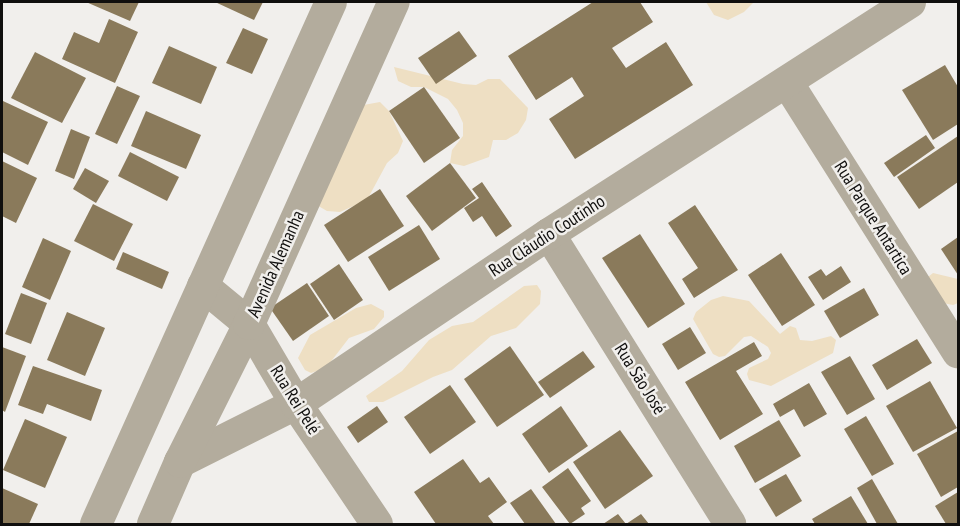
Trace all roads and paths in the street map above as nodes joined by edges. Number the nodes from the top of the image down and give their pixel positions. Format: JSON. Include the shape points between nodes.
{"nodes":[{"id":1,"x":331,"y":2,"type":"edge"},
{"id":2,"x":394,"y":2,"type":"edge"},
{"id":3,"x":910,"y":2,"type":"edge"},
{"id":4,"x":787,"y":82,"type":"junction"},
{"id":5,"x":549,"y":234,"type":"junction"},
{"id":6,"x":203,"y":286,"type":"junction"},
{"id":7,"x":249,"y":324,"type":"junction"},
{"id":8,"x":958,"y":353,"type":"edge"},
{"id":9,"x":296,"y":404,"type":"junction"},
{"id":10,"x":180,"y":462,"type":"junction"},
{"id":11,"x":96,"y":525,"type":"edge"},
{"id":12,"x":153,"y":525,"type":"edge"},
{"id":13,"x":377,"y":525,"type":"edge"},
{"id":14,"x":730,"y":525,"type":"edge"}],
"edges":[{"from":1,"to":6,"type":"street"},
{"from":2,"to":7,"type":"street","name":"Avenida Alemanha"},
{"from":3,"to":4,"type":"street","name":"Rua Cláudio Coutinho"},
{"from":4,"to":5,"type":"street","name":"Rua Cláudio Coutinho"},
{"from":4,"to":8,"type":"street","name":"Rua Parque Antartica"},
{"from":5,"to":9,"type":"street","name":"Rua Cláudio Coutinho"},
{"from":5,"to":14,"type":"street","name":"Rua São José"},
{"from":6,"to":7,"type":"street","name":"Rua Rei Pelé"},
{"from":6,"to":11,"type":"street"},
{"from":7,"to":9,"type":"street","name":"Rua Rei Pelé"},
{"from":7,"to":10,"type":"street","name":"Avenida Alemanha"},
{"from":9,"to":10,"type":"street","name":"Rua Cláudio Coutinho"},
{"from":9,"to":13,"type":"street","name":"Rua Rei Pelé"},
{"from":10,"to":12,"type":"street","name":"Avenida Alemanha"}]}
